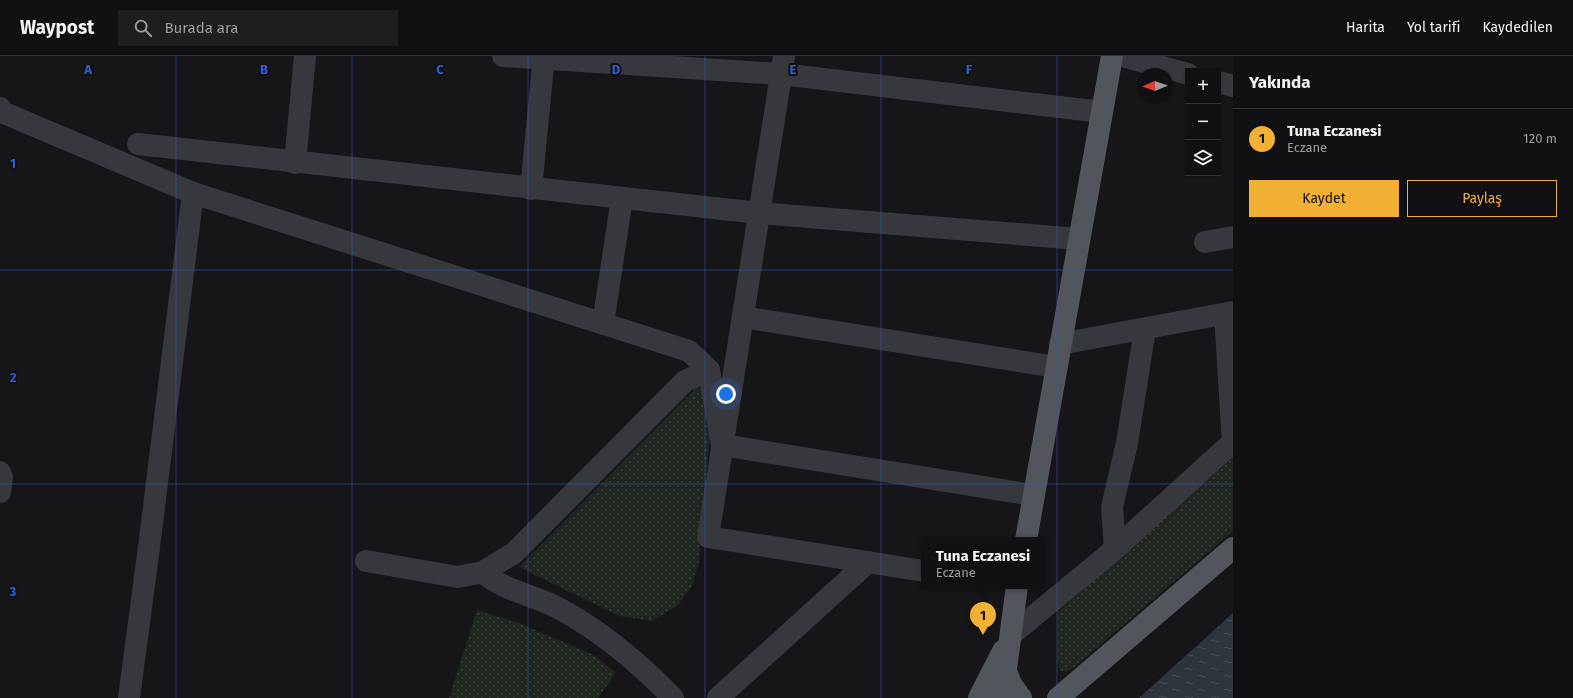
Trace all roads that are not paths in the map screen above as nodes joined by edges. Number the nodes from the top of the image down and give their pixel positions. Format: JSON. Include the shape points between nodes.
{"nodes":[{"id":1,"x":305,"y":56,"type":"edge"},
{"id":2,"x":503,"y":56,"type":"edge"},
{"id":3,"x":1112,"y":56,"type":"edge"},
{"id":4,"x":1122,"y":56,"type":"edge"},
{"id":5,"x":544,"y":58,"type":"edge"},
{"id":6,"x":782,"y":65,"type":"edge"},
{"id":7,"x":1185,"y":73,"type":"edge"},
{"id":8,"x":1221,"y":83,"type":"edge"},
{"id":9,"x":1233,"y":86,"type":"edge"},
{"id":10,"x":1,"y":112,"type":"edge"},
{"id":11,"x":1102,"y":112,"type":"junction"},
{"id":12,"x":138,"y":144,"type":"dead end"},
{"id":13,"x":295,"y":162,"type":"junction"},
{"id":14,"x":531,"y":188,"type":"junction"},
{"id":15,"x":193,"y":193,"type":"junction"},
{"id":16,"x":622,"y":198,"type":"junction"},
{"id":17,"x":759,"y":213,"type":"junction"},
{"id":18,"x":1233,"y":237,"type":"edge"},
{"id":19,"x":1079,"y":239,"type":"junction"},
{"id":20,"x":1205,"y":242,"type":"dead end"},
{"id":21,"x":1229,"y":313,"type":"edge"},
{"id":22,"x":743,"y":317,"type":"junction"},
{"id":23,"x":603,"y":324,"type":"junction"},
{"id":24,"x":1144,"y":328,"type":"junction"},
{"id":25,"x":1060,"y":344,"type":"junction"},
{"id":26,"x":1056,"y":367,"type":"junction"},
{"id":27,"x":709,"y":370,"type":"junction"},
{"id":28,"x":1233,"y":442,"type":"edge"},
{"id":29,"x":722,"y":445,"type":"junction"},
{"id":30,"x":0,"y":472,"type":"edge"},
{"id":31,"x":0,"y":492,"type":"edge"},
{"id":32,"x":1033,"y":495,"type":"junction"},
{"id":33,"x":1026,"y":537,"type":"edge"},
{"id":34,"x":1233,"y":548,"type":"edge"},
{"id":35,"x":1115,"y":549,"type":"junction"},
{"id":36,"x":366,"y":561,"type":"dead end"},
{"id":37,"x":868,"y":562,"type":"junction"},
{"id":38,"x":921,"y":571,"type":"edge"},
{"id":39,"x":483,"y":572,"type":"junction"},
{"id":40,"x":1017,"y":589,"type":"edge"},
{"id":41,"x":1012,"y":634,"type":"junction"},
{"id":42,"x":1006,"y":670,"type":"junction"},
{"id":43,"x":129,"y":698,"type":"edge"},
{"id":44,"x":673,"y":698,"type":"edge"},
{"id":45,"x":718,"y":698,"type":"edge"},
{"id":46,"x":980,"y":698,"type":"edge"},
{"id":47,"x":1002,"y":698,"type":"edge"},
{"id":48,"x":1021,"y":698,"type":"edge"},
{"id":49,"x":1058,"y":698,"type":"edge"}],
"edges":[{"from":1,"to":13,"type":"street"},
{"from":2,"to":5,"type":"street"},
{"from":3,"to":11,"type":"main road"},
{"from":4,"to":7,"type":"street"},
{"from":5,"to":6,"type":"street"},
{"from":5,"to":14,"type":"street"},
{"from":6,"to":11,"type":"street"},
{"from":6,"to":17,"type":"street"},
{"from":8,"to":9,"type":"street"},
{"from":10,"to":15,"type":"street"},
{"from":11,"to":19,"type":"main road"},
{"from":12,"to":13,"type":"street"},
{"from":13,"to":14,"type":"street"},
{"from":14,"to":16,"type":"street"},
{"from":15,"to":23,"type":"street"},
{"from":15,"to":43,"type":"street"},
{"from":16,"to":17,"type":"street"},
{"from":16,"to":23,"type":"street"},
{"from":17,"to":19,"type":"street"},
{"from":17,"to":22,"type":"street"},
{"from":18,"to":20,"type":"street"},
{"from":19,"to":25,"type":"main road"},
{"from":21,"to":24,"type":"street"},
{"from":21,"to":28,"type":"street"},
{"from":22,"to":26,"type":"street"},
{"from":22,"to":29,"type":"street"},
{"from":23,"to":27,"type":"street","via":[[689,351]]},
{"from":24,"to":25,"type":"street"},
{"from":24,"to":35,"type":"street","via":[[1127,443],[1112,507]]},
{"from":25,"to":26,"type":"main road"},
{"from":26,"to":32,"type":"main road"},
{"from":27,"to":29,"type":"street"},
{"from":27,"to":39,"type":"street","via":[[685,381],[514,553]]},
{"from":28,"to":35,"type":"street"},
{"from":29,"to":32,"type":"street"},
{"from":29,"to":37,"type":"street","via":[[708,537]]},
{"from":30,"to":31,"type":"street"},
{"from":32,"to":33,"type":"main road"},
{"from":34,"to":49,"type":"main road"},
{"from":35,"to":41,"type":"street"},
{"from":36,"to":39,"type":"street","via":[[458,577]]},
{"from":37,"to":38,"type":"street"},
{"from":37,"to":45,"type":"street"},
{"from":39,"to":44,"type":"street","via":[[490,579],[559,608],[589,626],[628,655]]},
{"from":40,"to":41,"type":"main road"},
{"from":41,"to":42,"type":"main road"},
{"from":41,"to":46,"type":"main road"},
{"from":42,"to":47,"type":"main road"},
{"from":42,"to":48,"type":"main road","via":[[1011,684]]}]}
